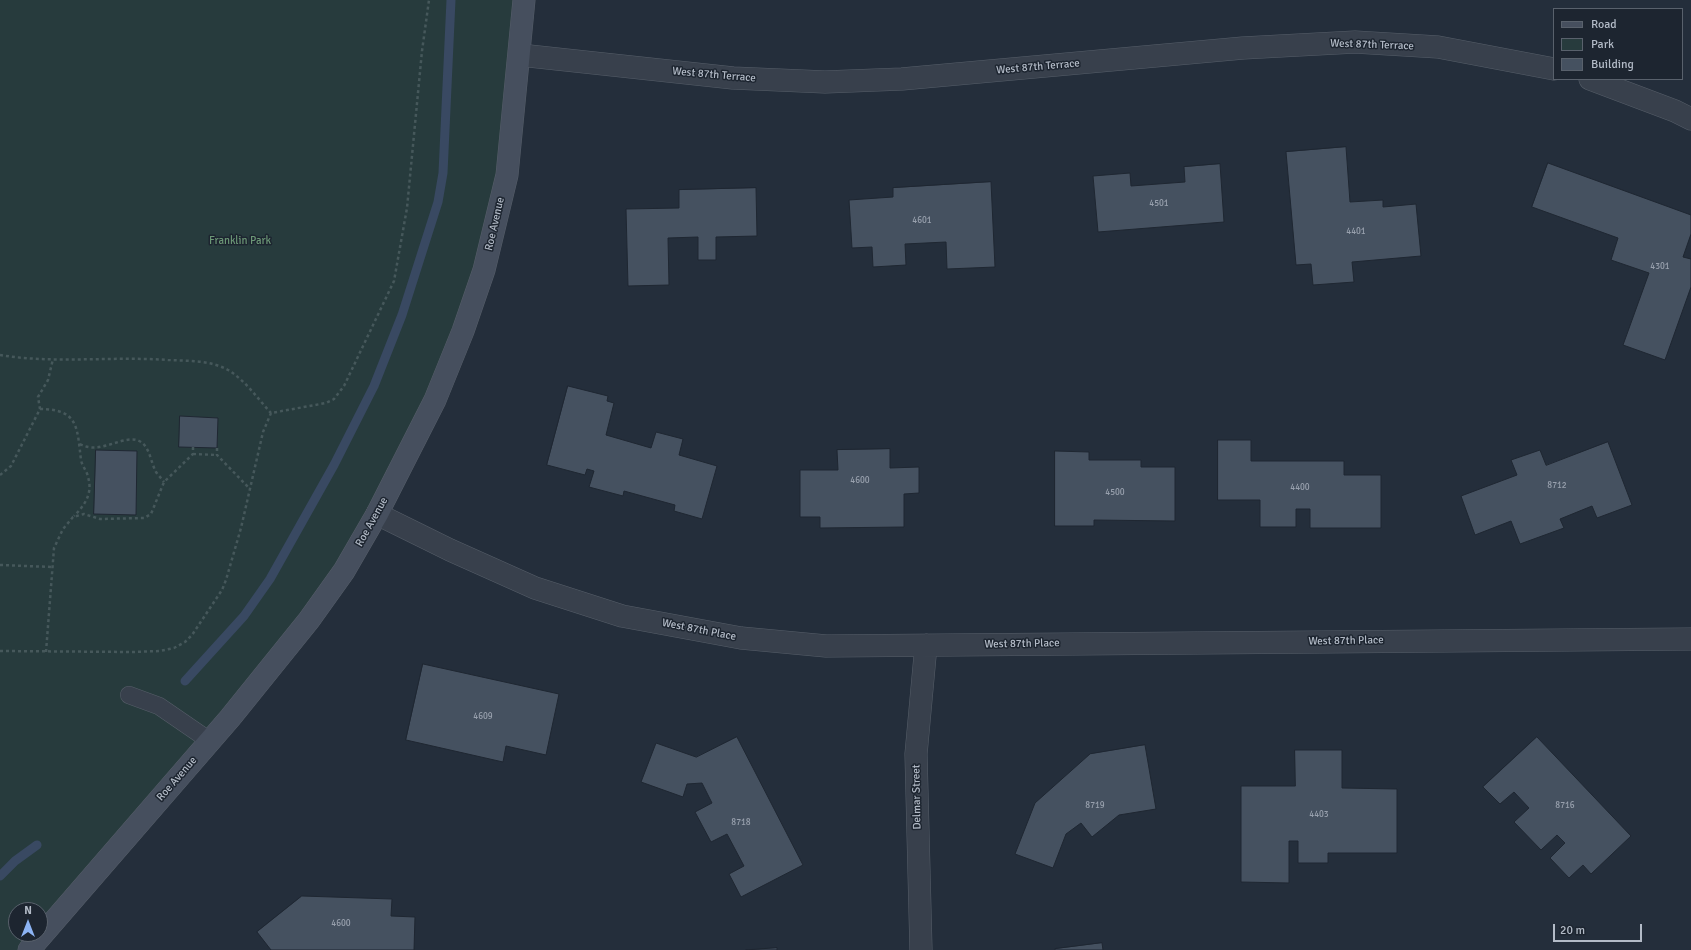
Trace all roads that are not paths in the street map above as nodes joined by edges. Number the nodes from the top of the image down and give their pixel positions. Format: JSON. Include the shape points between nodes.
{"nodes":[{"id":1,"x":524,"y":0,"type":"edge"},
{"id":2,"x":520,"y":55,"type":"junction"},
{"id":3,"x":1553,"y":69,"type":"edge"},
{"id":4,"x":1593,"y":80,"type":"edge"},
{"id":5,"x":1691,"y":119,"type":"edge"},
{"id":6,"x":377,"y":514,"type":"junction"},
{"id":7,"x":1691,"y":638,"type":"edge"},
{"id":8,"x":926,"y":645,"type":"junction"},
{"id":9,"x":129,"y":695,"type":"dead end"},
{"id":10,"x":210,"y":741,"type":"junction"},
{"id":11,"x":29,"y":950,"type":"edge"},
{"id":12,"x":921,"y":950,"type":"edge"}],
"edges":[{"from":1,"to":2,"type":"main road","name":"Roe Avenue"},
{"from":2,"to":3,"type":"street","name":"West 87th Terrace","via":[[733,78],[825,82],[902,79],[1243,48],[1355,42],[1438,47]]},
{"from":2,"to":6,"type":"main road","name":"Roe Avenue","via":[[507,174],[484,270],[435,400]]},
{"from":4,"to":5,"type":"street"},
{"from":6,"to":8,"type":"street","name":"West 87th Place","via":[[535,588],[622,616],[741,638],[826,646]]},
{"from":6,"to":10,"type":"main road","name":"Roe Avenue","via":[[344,571],[309,620]]},
{"from":7,"to":8,"type":"street","name":"West 87th Place"},
{"from":8,"to":12,"type":"street","name":"Delmar Street","via":[[916,754]]},
{"from":9,"to":10,"type":"lane","via":[[159,706]]},
{"from":10,"to":11,"type":"main road","name":"Roe Avenue"}]}
